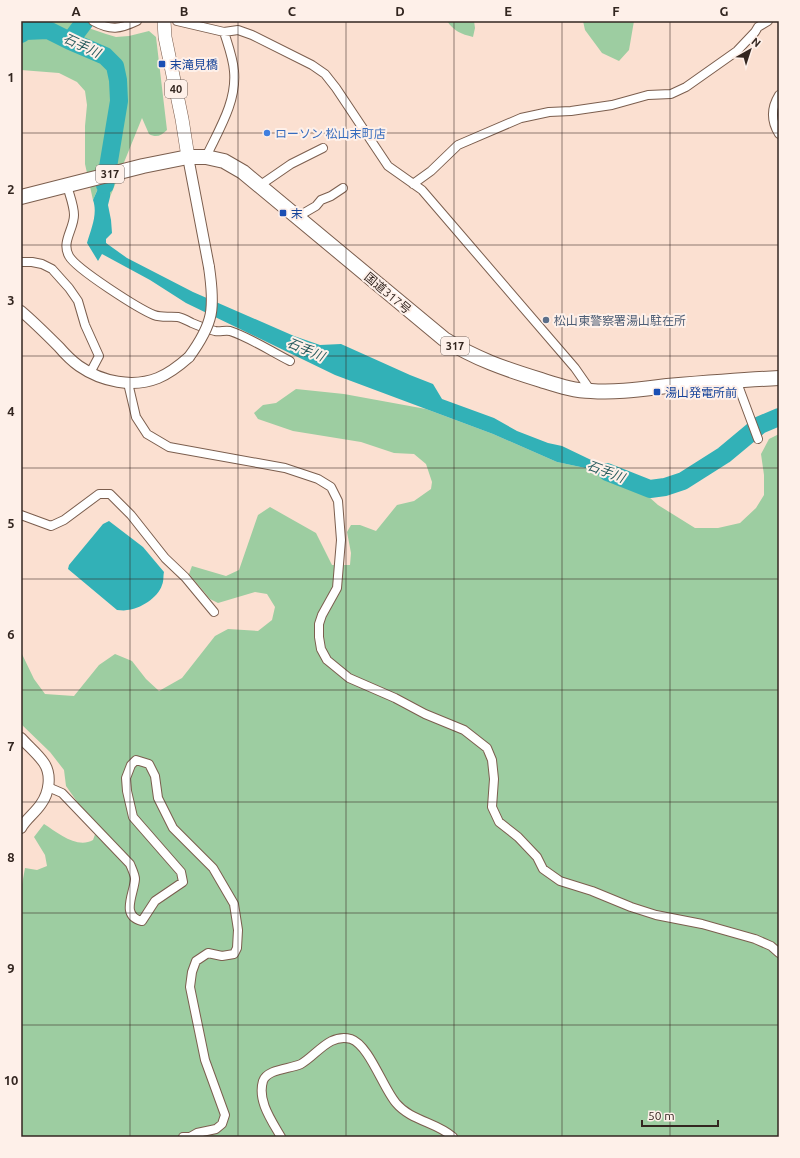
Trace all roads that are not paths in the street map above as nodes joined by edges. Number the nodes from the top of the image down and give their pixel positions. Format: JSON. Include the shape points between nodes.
{"nodes":[{"id":1,"x":93,"y":21,"type":"edge"},
{"id":2,"x":137,"y":21,"type":"edge"},
{"id":3,"x":164,"y":21,"type":"edge"},
{"id":4,"x":177,"y":21,"type":"edge"},
{"id":5,"x":768,"y":21,"type":"edge"},
{"id":6,"x":224,"y":32,"type":"junction"},
{"id":7,"x":779,"y":95,"type":"edge"},
{"id":8,"x":779,"y":134,"type":"edge"},
{"id":9,"x":323,"y":148,"type":"dead end"},
{"id":10,"x":188,"y":157,"type":"junction"},
{"id":11,"x":206,"y":157,"type":"junction"},
{"id":12,"x":72,"y":184,"type":"junction"},
{"id":13,"x":413,"y":184,"type":"junction"},
{"id":14,"x":259,"y":186,"type":"junction"},
{"id":15,"x":342,"y":188,"type":"dead end"},
{"id":16,"x":21,"y":197,"type":"edge"},
{"id":17,"x":300,"y":219,"type":"junction"},
{"id":18,"x":21,"y":262,"type":"edge"},
{"id":19,"x":21,"y":311,"type":"edge"},
{"id":20,"x":290,"y":361,"type":"dead end"},
{"id":21,"x":90,"y":373,"type":"junction"},
{"id":22,"x":779,"y":378,"type":"edge"},
{"id":23,"x":736,"y":380,"type":"junction"},
{"id":24,"x":128,"y":383,"type":"junction"},
{"id":25,"x":591,"y":391,"type":"junction"},
{"id":26,"x":758,"y":439,"type":"dead end"},
{"id":27,"x":21,"y":515,"type":"edge"},
{"id":28,"x":214,"y":612,"type":"dead end"},
{"id":29,"x":21,"y":738,"type":"edge"},
{"id":30,"x":48,"y":787,"type":"junction"},
{"id":31,"x":21,"y":828,"type":"edge"},
{"id":32,"x":779,"y":953,"type":"edge"},
{"id":33,"x":183,"y":1137,"type":"edge"},
{"id":34,"x":281,"y":1137,"type":"edge"},
{"id":35,"x":453,"y":1137,"type":"edge"}],
"edges":[{"from":1,"to":2,"type":"street","via":[[108,28],[120,28]]},
{"from":3,"to":10,"type":"main road","number":"40"},
{"from":4,"to":6,"type":"street"},
{"from":5,"to":13,"type":"street","via":[[758,27],[737,51],[686,87],[670,94],[648,95],[612,105],[521,118],[458,145]]},
{"from":6,"to":11,"type":"street","via":[[235,72],[232,97]]},
{"from":6,"to":13,"type":"street","via":[[238,30],[252,35],[325,74],[388,166]]},
{"from":7,"to":8,"type":"street","via":[[773,113],[774,125]]},
{"from":9,"to":14,"type":"street","via":[[291,164]]},
{"from":10,"to":11,"type":"highway","name":"国道317号","number":"317"},
{"from":10,"to":12,"type":"highway","name":"国道317号","number":"317"},
{"from":10,"to":24,"type":"street","bridge":true,"via":[[213,293],[209,325],[189,357],[177,367],[148,381]]},
{"from":11,"to":14,"type":"highway","name":"国道317号","number":"317","via":[[224,162],[243,172]]},
{"from":12,"to":16,"type":"highway","name":"国道317号","number":"317"},
{"from":12,"to":20,"type":"street","via":[[74,214],[66,246],[69,256],[83,269],[148,312],[179,317],[217,332],[228,330]]},
{"from":13,"to":25,"type":"street","via":[[422,190],[570,362]]},
{"from":14,"to":17,"type":"highway","name":"国道317号","number":"317"},
{"from":15,"to":17,"type":"street","via":[[321,200]]},
{"from":17,"to":25,"type":"highway","name":"国道317号","number":"317","via":[[426,324],[461,349],[513,372],[565,387]]},
{"from":18,"to":21,"type":"street","via":[[42,264],[52,269],[70,288],[78,301],[85,325],[100,356]]},
{"from":19,"to":21,"type":"street","via":[[78,366]]},
{"from":21,"to":24,"type":"street"},
{"from":22,"to":23,"type":"highway","name":"国道317号","number":"317"},
{"from":23,"to":25,"type":"highway","name":"国道317号","number":"317"},
{"from":23,"to":26,"type":"street"},
{"from":24,"to":32,"type":"street","via":[[136,417],[147,434],[169,446],[285,468],[331,487],[338,501],[340,540],[337,588],[322,615],[320,624],[319,637],[327,660],[349,678],[464,730],[487,748],[492,760],[494,779],[492,807],[500,822],[537,857],[543,869],[560,881],[631,907],[755,939],[771,946]]},
{"from":27,"to":28,"type":"street","via":[[51,526],[64,520],[99,494],[110,494]]},
{"from":29,"to":30,"type":"street","via":[[44,764],[48,774]]},
{"from":30,"to":31,"type":"street","via":[[41,804]]},
{"from":30,"to":33,"type":"street","via":[[62,793],[130,864],[135,879],[129,906],[136,920],[142,921],[155,901],[183,882],[181,872],[133,817],[126,778],[136,760],[149,764],[158,798],[173,828],[213,868],[234,904],[238,930],[234,954],[222,956],[208,953],[200,957],[192,972],[190,987],[205,1060],[225,1115],[222,1124],[216,1129]]},
{"from":34,"to":35,"type":"street","via":[[263,1102],[264,1078],[271,1072],[301,1064],[325,1044],[336,1039],[350,1039],[359,1044],[377,1070],[384,1086],[402,1109],[416,1119],[440,1128]]}]}
